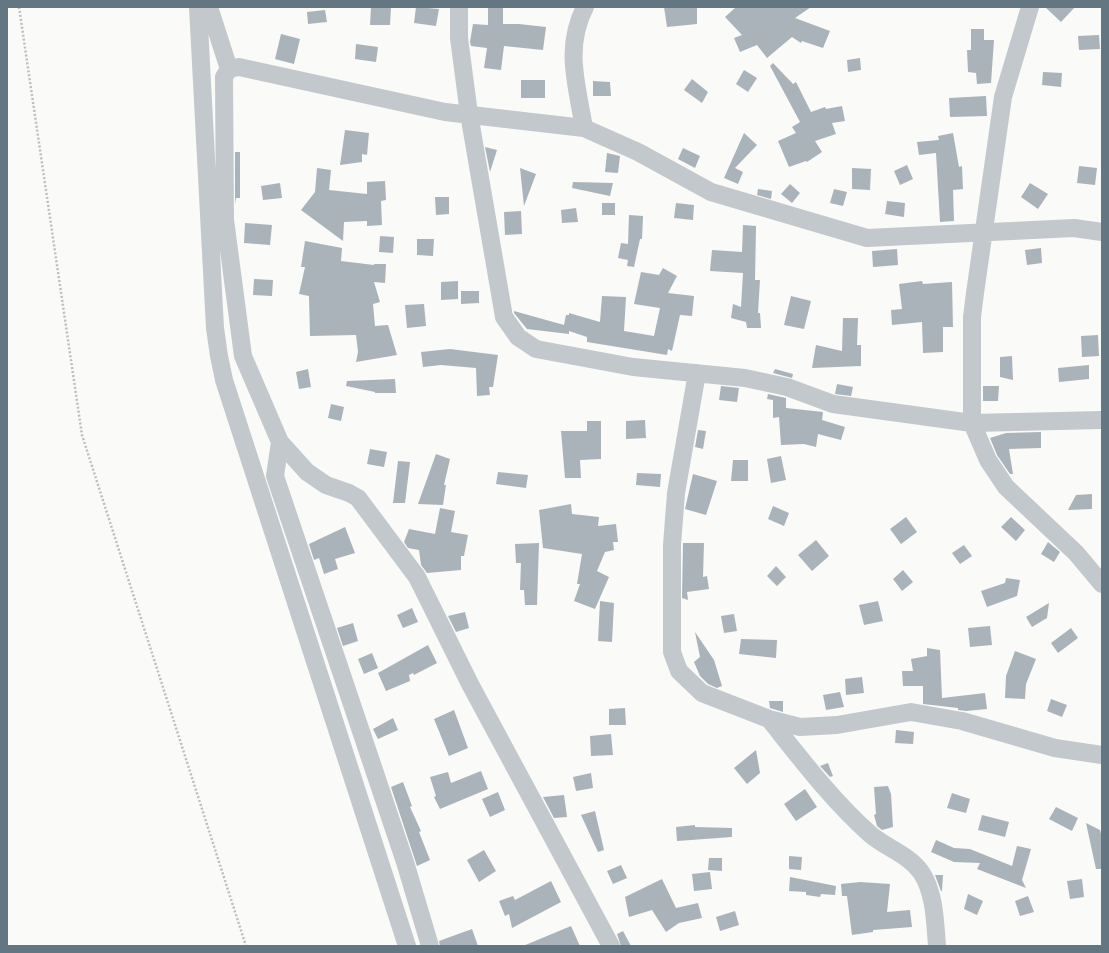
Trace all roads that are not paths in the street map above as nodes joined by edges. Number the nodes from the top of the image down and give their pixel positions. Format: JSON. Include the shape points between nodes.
{"nodes":[{"id":1,"x":198,"y":7,"type":"edge"},
{"id":2,"x":209,"y":7,"type":"edge"},
{"id":3,"x":459,"y":7,"type":"edge"},
{"id":4,"x":585,"y":7,"type":"edge"},
{"id":5,"x":1030,"y":7,"type":"edge"},
{"id":6,"x":229,"y":69,"type":"junction"},
{"id":7,"x":469,"y":114,"type":"junction"},
{"id":8,"x":584,"y":128,"type":"junction"},
{"id":9,"x":1098,"y":226,"type":"edge"},
{"id":10,"x":984,"y":232,"type":"junction"},
{"id":11,"x":698,"y":373,"type":"junction"},
{"id":12,"x":1102,"y":420,"type":"edge"},
{"id":13,"x":972,"y":423,"type":"junction"},
{"id":14,"x":280,"y":442,"type":"junction"},
{"id":15,"x":1102,"y":584,"type":"edge"},
{"id":16,"x":769,"y":719,"type":"junction"},
{"id":17,"x":1102,"y":755,"type":"edge"},
{"id":18,"x":407,"y":946,"type":"edge"},
{"id":19,"x":430,"y":946,"type":"edge"},
{"id":20,"x":611,"y":946,"type":"edge"},
{"id":21,"x":937,"y":946,"type":"edge"}],
"edges":[{"from":1,"to":18,"type":"street","via":[[219,356]]},
{"from":2,"to":6,"type":"street"},
{"from":3,"to":7,"type":"street","via":[[459,38]]},
{"from":4,"to":8,"type":"street","via":[[573,41],[572,60]]},
{"from":5,"to":10,"type":"street","via":[[1003,97]]},
{"from":6,"to":7,"type":"street","via":[[238,67],[445,112]]},
{"from":6,"to":14,"type":"street","via":[[224,77],[225,220],[243,356]]},
{"from":7,"to":8,"type":"street"},
{"from":7,"to":11,"type":"street","via":[[504,317],[518,337],[536,349],[557,354],[634,367]]},
{"from":8,"to":10,"type":"street","via":[[638,152],[711,192],[867,238]]},
{"from":9,"to":10,"type":"street"},
{"from":10,"to":13,"type":"street","via":[[972,316]]},
{"from":11,"to":13,"type":"street","via":[[745,378],[787,387],[833,404]]},
{"from":11,"to":16,"type":"street","via":[[676,493],[671,604],[672,652],[679,671],[702,692]]},
{"from":12,"to":13,"type":"street"},
{"from":13,"to":15,"type":"street","via":[[988,460],[1006,487],[1076,553]]},
{"from":14,"to":19,"type":"street","via":[[275,476]]},
{"from":14,"to":20,"type":"street","via":[[307,472],[326,485],[349,492],[358,498],[417,577],[470,684]]},
{"from":16,"to":17,"type":"street","via":[[800,727],[837,725],[912,712],[962,721],[1056,748]]},
{"from":16,"to":21,"type":"street","via":[[821,784],[871,834],[906,857],[921,872],[932,896]]}]}
